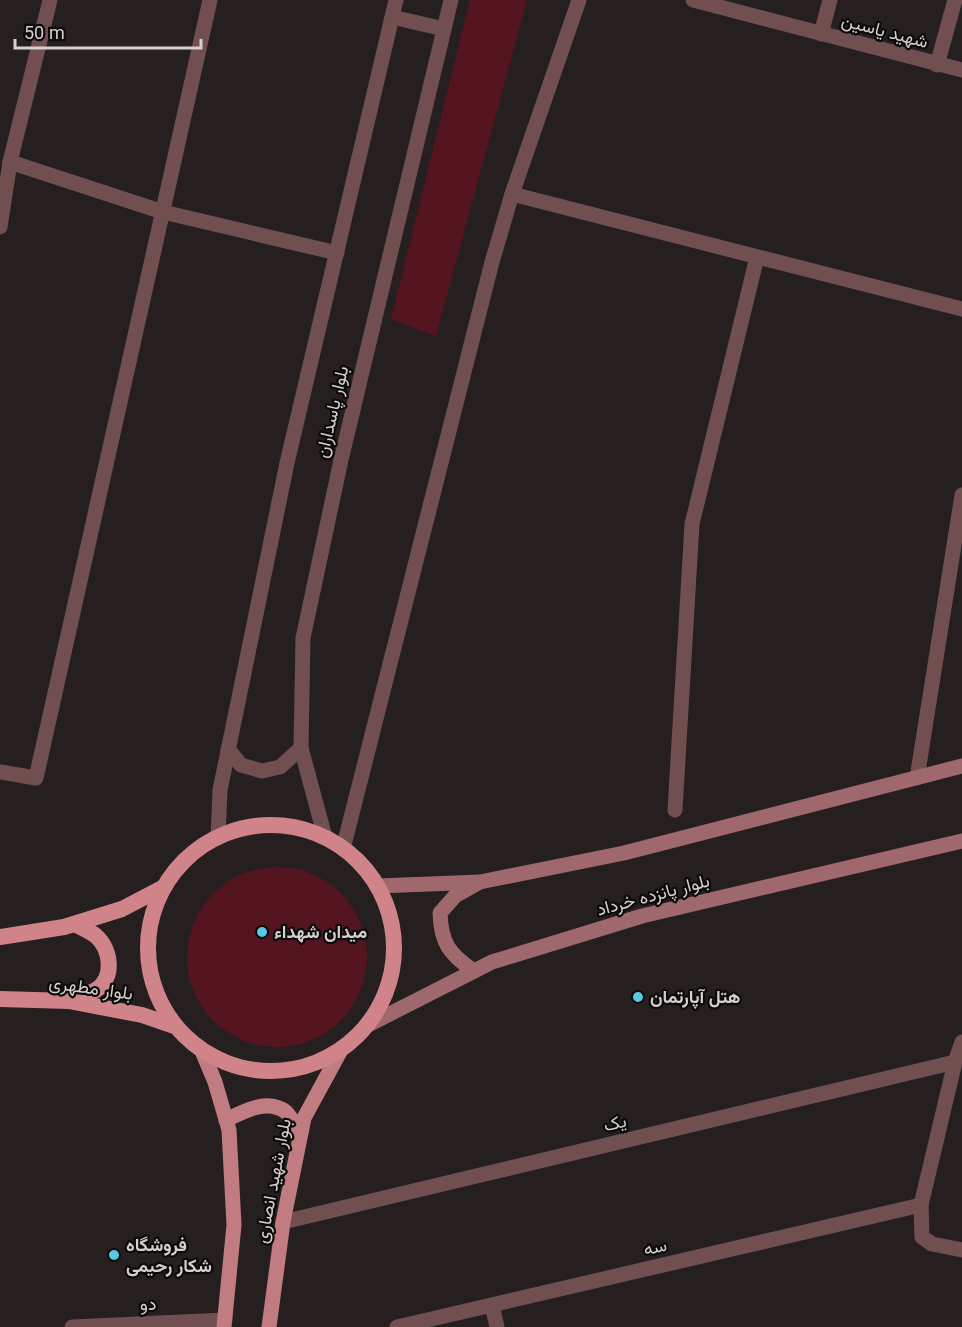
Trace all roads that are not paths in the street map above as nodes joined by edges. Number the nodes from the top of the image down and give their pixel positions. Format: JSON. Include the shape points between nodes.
{"nodes":[{"id":1,"x":50,"y":0,"type":"edge"},
{"id":2,"x":210,"y":0,"type":"edge"},
{"id":3,"x":396,"y":0,"type":"edge"},
{"id":4,"x":451,"y":0,"type":"edge"},
{"id":5,"x":579,"y":0,"type":"edge"},
{"id":6,"x":693,"y":0,"type":"edge"},
{"id":7,"x":830,"y":0,"type":"edge"},
{"id":8,"x":956,"y":0,"type":"edge"},
{"id":9,"x":392,"y":17,"type":"junction"},
{"id":10,"x":444,"y":29,"type":"junction"},
{"id":11,"x":821,"y":34,"type":"junction"},
{"id":12,"x":937,"y":65,"type":"junction"},
{"id":13,"x":962,"y":70,"type":"edge"},
{"id":14,"x":10,"y":162,"type":"junction"},
{"id":15,"x":512,"y":194,"type":"junction"},
{"id":16,"x":163,"y":212,"type":"junction"},
{"id":17,"x":0,"y":227,"type":"edge"},
{"id":18,"x":337,"y":253,"type":"junction"},
{"id":19,"x":757,"y":256,"type":"junction"},
{"id":20,"x":962,"y":309,"type":"edge"},
{"id":21,"x":962,"y":495,"type":"edge"},
{"id":22,"x":301,"y":748,"type":"junction"},
{"id":23,"x":228,"y":749,"type":"junction"},
{"id":24,"x":962,"y":766,"type":"edge"},
{"id":25,"x":0,"y":772,"type":"edge"},
{"id":26,"x":917,"y":778,"type":"junction"},
{"id":27,"x":675,"y":810,"type":"dead end"},
{"id":28,"x":325,"y":837,"type":"junction"},
{"id":29,"x":218,"y":838,"type":"junction"},
{"id":30,"x":962,"y":841,"type":"edge"},
{"id":31,"x":343,"y":849,"type":"junction"},
{"id":32,"x":480,"y":882,"type":"junction"},
{"id":33,"x":378,"y":886,"type":"junction"},
{"id":34,"x":164,"y":887,"type":"junction"},
{"id":35,"x":75,"y":924,"type":"junction"},
{"id":36,"x":0,"y":937,"type":"edge"},
{"id":37,"x":474,"y":971,"type":"junction"},
{"id":38,"x":0,"y":999,"type":"edge"},
{"id":39,"x":69,"y":1001,"type":"junction"},
{"id":40,"x":368,"y":1025,"type":"junction"},
{"id":41,"x":174,"y":1026,"type":"junction"},
{"id":42,"x":962,"y":1042,"type":"edge"},
{"id":43,"x":341,"y":1050,"type":"junction"},
{"id":44,"x":202,"y":1051,"type":"junction"},
{"id":45,"x":955,"y":1062,"type":"junction"},
{"id":46,"x":226,"y":1120,"type":"junction"},
{"id":47,"x":301,"y":1132,"type":"junction"},
{"id":48,"x":921,"y":1205,"type":"junction"},
{"id":49,"x":283,"y":1222,"type":"junction"},
{"id":50,"x":962,"y":1250,"type":"edge"},
{"id":51,"x":492,"y":1305,"type":"junction"},
{"id":52,"x":225,"y":1324,"type":"edge"},
{"id":53,"x":72,"y":1327,"type":"edge"},
{"id":54,"x":269,"y":1327,"type":"edge"},
{"id":55,"x":397,"y":1327,"type":"edge"},
{"id":56,"x":497,"y":1327,"type":"edge"}],
"edges":[{"from":1,"to":14,"type":"street"},
{"from":2,"to":16,"type":"street"},
{"from":3,"to":9,"type":"street","name":"بلوار پاسداران"},
{"from":4,"to":10,"type":"street","name":"بلوار پاسداران"},
{"from":5,"to":15,"type":"street"},
{"from":6,"to":11,"type":"street","name":"شهید یاسین"},
{"from":7,"to":11,"type":"street"},
{"from":8,"to":12,"type":"street"},
{"from":9,"to":10,"type":"street"},
{"from":9,"to":18,"type":"street","name":"بلوار پاسداران"},
{"from":10,"to":22,"type":"street","name":"بلوار پاسداران","via":[[341,460],[303,638]]},
{"from":11,"to":12,"type":"street","name":"شهید یاسین"},
{"from":12,"to":13,"type":"street","name":"شهید یاسین"},
{"from":14,"to":16,"type":"street"},
{"from":14,"to":17,"type":"street"},
{"from":15,"to":19,"type":"street"},
{"from":15,"to":31,"type":"street"},
{"from":16,"to":18,"type":"street"},
{"from":16,"to":25,"type":"street","via":[[36,778]]},
{"from":18,"to":23,"type":"street","name":"بلوار پاسداران"},
{"from":19,"to":20,"type":"street"},
{"from":19,"to":27,"type":"street","via":[[692,524]]},
{"from":21,"to":26,"type":"street"},
{"from":22,"to":23,"type":"street","via":[[280,767],[262,771],[241,765]]},
{"from":22,"to":28,"type":"street","name":"بلوار پاسداران"},
{"from":23,"to":29,"type":"street","name":"بلوار پاسداران","via":[[220,790]]},
{"from":24,"to":26,"type":"main road"},
{"from":26,"to":32,"type":"main road","via":[[624,853]]},
{"from":28,"to":29,"type":"highway","via":[[290,826],[253,827]]},
{"from":28,"to":31,"type":"highway"},
{"from":29,"to":34,"type":"highway","via":[[187,858]]},
{"from":30,"to":37,"type":"main road","name":"بلوار پانزده خرداد","via":[[642,916]]},
{"from":31,"to":33,"type":"highway"},
{"from":32,"to":33,"type":"main road"},
{"from":32,"to":37,"type":"main road","via":[[455,896],[440,912],[441,933],[456,959]]},
{"from":33,"to":40,"type":"highway","via":[[392,921],[395,957],[387,993]]},
{"from":34,"to":35,"type":"highway","via":[[122,909]]},
{"from":34,"to":41,"type":"highway","via":[[151,922],[148,958],[156,994]]},
{"from":35,"to":36,"type":"highway"},
{"from":35,"to":39,"type":"highway","via":[[96,936],[106,948],[109,965],[107,978],[97,989]]},
{"from":37,"to":40,"type":"main road","name":"بلوار پانزده خرداد"},
{"from":38,"to":39,"type":"highway","name":"بلوار مطهری"},
{"from":39,"to":41,"type":"highway","name":"بلوار مطهری","via":[[142,1015]]},
{"from":40,"to":43,"type":"highway"},
{"from":41,"to":44,"type":"highway"},
{"from":42,"to":45,"type":"street"},
{"from":43,"to":44,"type":"highway","via":[[308,1066],[271,1072],[234,1066]]},
{"from":43,"to":47,"type":"main road","name":"بلوار شهید انصاری","via":[[304,1118]]},
{"from":44,"to":46,"type":"main road","name":"بلوار شهید انصاری"},
{"from":45,"to":48,"type":"street"},
{"from":45,"to":49,"type":"street","name":"یک"},
{"from":46,"to":47,"type":"main road","via":[[257,1107],[271,1106],[286,1113]]},
{"from":46,"to":52,"type":"main road","name":"بلوار شهید انصاری","via":[[234,1225]]},
{"from":47,"to":49,"type":"main road","name":"بلوار شهید انصاری"},
{"from":48,"to":50,"type":"street","via":[[922,1237],[932,1244]]},
{"from":48,"to":51,"type":"street","name":"سه"},
{"from":49,"to":54,"type":"main road","name":"بلوار شهید انصاری"},
{"from":51,"to":55,"type":"street","name":"سه"},
{"from":51,"to":56,"type":"street"},
{"from":52,"to":53,"type":"street","name":"دو"}]}
